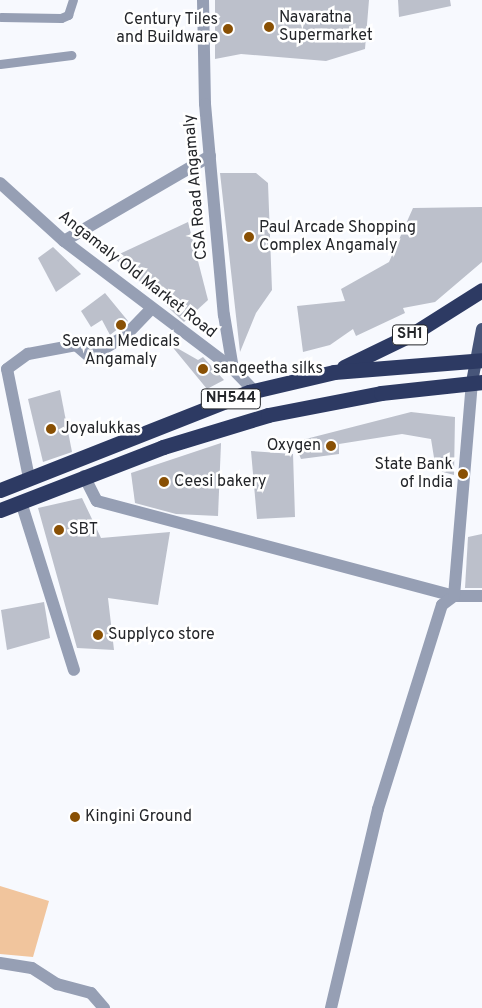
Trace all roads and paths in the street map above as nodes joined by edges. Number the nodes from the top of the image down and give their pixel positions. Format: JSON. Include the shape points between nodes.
{"nodes":[{"id":1,"x":73,"y":0,"type":"edge"},
{"id":2,"x":203,"y":0,"type":"edge"},
{"id":3,"x":1,"y":17,"type":"edge"},
{"id":4,"x":71,"y":55,"type":"dead end"},
{"id":5,"x":0,"y":64,"type":"edge"},
{"id":6,"x":210,"y":156,"type":"junction"},
{"id":7,"x":0,"y":183,"type":"edge"},
{"id":8,"x":64,"y":241,"type":"junction"},
{"id":9,"x":482,"y":290,"type":"edge"},
{"id":10,"x":151,"y":309,"type":"junction"},
{"id":11,"x":482,"y":329,"type":"edge"},
{"id":12,"x":478,"y":360,"type":"edge"},
{"id":13,"x":233,"y":369,"type":"junction"},
{"id":14,"x":334,"y":372,"type":"junction"},
{"id":15,"x":477,"y":382,"type":"edge"},
{"id":16,"x":254,"y":391,"type":"junction"},
{"id":17,"x":84,"y":476,"type":"junction"},
{"id":18,"x":29,"y":478,"type":"junction"},
{"id":19,"x":0,"y":490,"type":"edge"},
{"id":20,"x":21,"y":502,"type":"junction"},
{"id":21,"x":0,"y":510,"type":"edge"},
{"id":22,"x":454,"y":596,"type":"junction"},
{"id":23,"x":482,"y":596,"type":"edge"},
{"id":24,"x":74,"y":670,"type":"dead end"},
{"id":25,"x":0,"y":963,"type":"edge"},
{"id":26,"x":104,"y":1008,"type":"edge"},
{"id":27,"x":331,"y":1008,"type":"edge"}],
"edges":[{"from":1,"to":3,"type":"lane","via":[[68,15],[61,18]]},
{"from":2,"to":6,"type":"street","name":"CSA Road Angamaly"},
{"from":4,"to":5,"type":"lane"},
{"from":6,"to":8,"type":"street"},
{"from":6,"to":13,"type":"street","name":"CSA Road Angamaly","via":[[224,316]]},
{"from":7,"to":8,"type":"street","name":"Angamaly Old Market Road"},
{"from":8,"to":10,"type":"street","name":"Angamaly Old Market Road"},
{"from":9,"to":14,"type":"highway","number":"SH1","via":[[414,334]]},
{"from":10,"to":13,"type":"street","name":"Angamaly Old Market Road"},
{"from":10,"to":18,"type":"street","via":[[125,336],[90,357],[76,345],[28,354],[7,369]]},
{"from":11,"to":12,"type":"main road"},
{"from":12,"to":14,"type":"highway","number":"NH544"},
{"from":12,"to":15,"type":"main road"},
{"from":13,"to":16,"type":"street","name":"Angamaly Old Market Road"},
{"from":14,"to":16,"type":"highway","number":"NH544"},
{"from":15,"to":17,"type":"highway","number":"NH544","via":[[381,393],[268,415]]},
{"from":15,"to":22,"type":"street"},
{"from":16,"to":18,"type":"highway","number":"NH544"},
{"from":17,"to":20,"type":"highway","number":"NH544"},
{"from":17,"to":22,"type":"street","via":[[97,501]]},
{"from":18,"to":19,"type":"highway","number":"NH544"},
{"from":20,"to":21,"type":"highway","number":"NH544"},
{"from":20,"to":24,"type":"street"},
{"from":22,"to":23,"type":"street"},
{"from":22,"to":27,"type":"street","via":[[442,605],[378,809]]},
{"from":25,"to":26,"type":"street","via":[[32,968],[57,984],[91,993]]}]}
